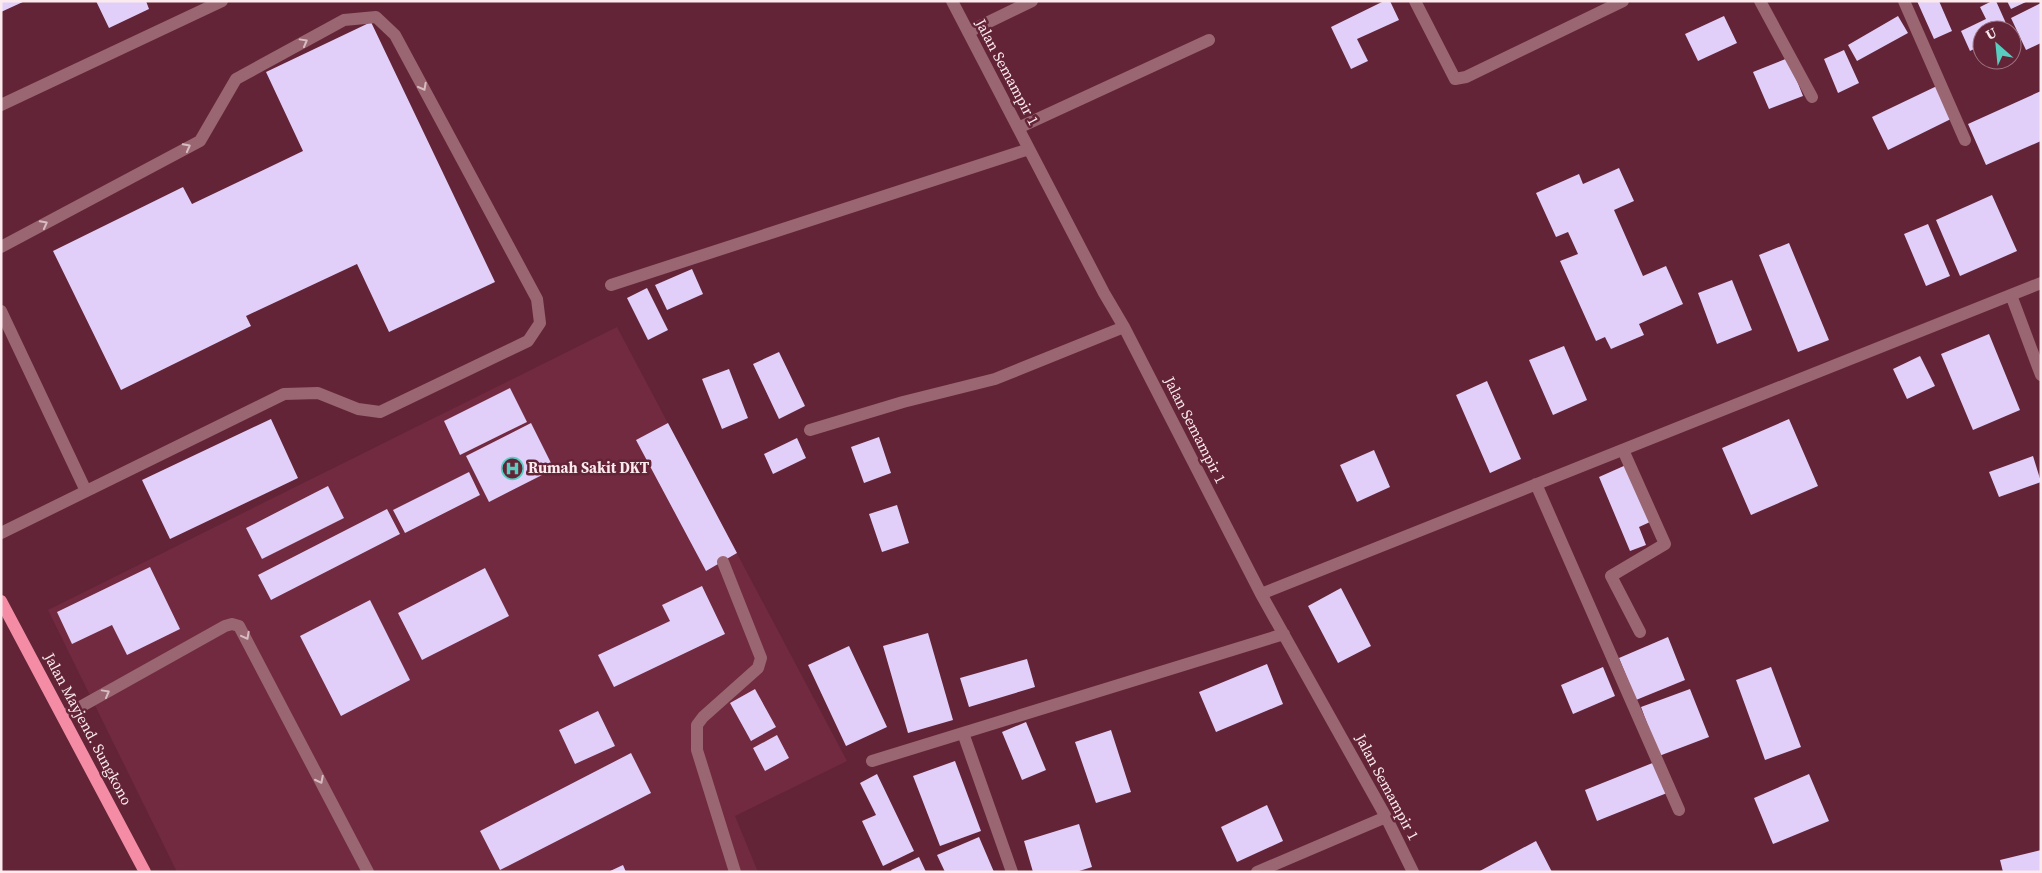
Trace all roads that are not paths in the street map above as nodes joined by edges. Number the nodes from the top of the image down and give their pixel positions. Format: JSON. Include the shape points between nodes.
{"nodes":[{"id":1,"x":222,"y":1,"type":"edge"},
{"id":2,"x":952,"y":1,"type":"edge"},
{"id":3,"x":1032,"y":1,"type":"edge"},
{"id":4,"x":1415,"y":1,"type":"edge"},
{"id":5,"x":1623,"y":1,"type":"edge"},
{"id":6,"x":1760,"y":1,"type":"edge"},
{"id":7,"x":1904,"y":1,"type":"edge"},
{"id":8,"x":968,"y":32,"type":"junction"},
{"id":9,"x":1209,"y":40,"type":"dead end"},
{"id":10,"x":1812,"y":97,"type":"dead end"},
{"id":11,"x":1,"y":106,"type":"edge"},
{"id":12,"x":1018,"y":128,"type":"junction"},
{"id":13,"x":1965,"y":140,"type":"dead end"},
{"id":14,"x":1029,"y":149,"type":"junction"},
{"id":15,"x":1,"y":247,"type":"edge"},
{"id":16,"x":2041,"y":283,"type":"edge"},
{"id":17,"x":611,"y":285,"type":"dead end"},
{"id":18,"x":2011,"y":295,"type":"junction"},
{"id":19,"x":1,"y":311,"type":"edge"},
{"id":20,"x":1124,"y":327,"type":"junction"},
{"id":21,"x":2041,"y":375,"type":"edge"},
{"id":22,"x":810,"y":430,"type":"dead end"},
{"id":23,"x":1623,"y":450,"type":"junction"},
{"id":24,"x":1536,"y":484,"type":"junction"},
{"id":25,"x":86,"y":491,"type":"junction"},
{"id":26,"x":1,"y":533,"type":"edge"},
{"id":27,"x":722,"y":562,"type":"dead end"},
{"id":28,"x":1261,"y":594,"type":"junction"},
{"id":29,"x":1,"y":601,"type":"edge"},
{"id":30,"x":1640,"y":632,"type":"dead end"},
{"id":31,"x":1284,"y":634,"type":"junction"},
{"id":32,"x":64,"y":716,"type":"junction"},
{"id":33,"x":963,"y":733,"type":"junction"},
{"id":34,"x":872,"y":761,"type":"dead end"},
{"id":35,"x":1678,"y":810,"type":"dead end"},
{"id":36,"x":1386,"y":817,"type":"junction"},
{"id":37,"x":145,"y":872,"type":"edge"},
{"id":38,"x":368,"y":872,"type":"edge"},
{"id":39,"x":735,"y":872,"type":"edge"},
{"id":40,"x":1012,"y":872,"type":"edge"},
{"id":41,"x":1257,"y":872,"type":"edge"},
{"id":42,"x":1414,"y":872,"type":"edge"}],
"edges":[{"from":1,"to":11,"type":"street"},
{"from":2,"to":8,"type":"street","name":"Jalan Semampir 1"},
{"from":3,"to":8,"type":"street"},
{"from":4,"to":5,"type":"street","via":[[1455,79],[1466,78]]},
{"from":6,"to":10,"type":"street"},
{"from":7,"to":13,"type":"street"},
{"from":8,"to":12,"type":"street","name":"Jalan Semampir 1"},
{"from":9,"to":12,"type":"street"},
{"from":12,"to":14,"type":"street","name":"Jalan Semampir 1"},
{"from":14,"to":17,"type":"street"},
{"from":14,"to":20,"type":"street","name":"Jalan Semampir 1"},
{"from":15,"to":25,"type":"street","one_way":true,"via":[[200,141],[236,79],[344,20],[376,18],[395,35],[537,299],[540,323],[528,341],[380,412],[358,409],[318,393],[284,394]]},
{"from":16,"to":18,"type":"street"},
{"from":18,"to":21,"type":"street"},
{"from":18,"to":23,"type":"street"},
{"from":19,"to":25,"type":"street"},
{"from":20,"to":22,"type":"street","via":[[995,379]]},
{"from":20,"to":28,"type":"street","name":"Jalan Semampir 1"},
{"from":23,"to":24,"type":"street"},
{"from":23,"to":30,"type":"street","via":[[1666,544],[1611,576]]},
{"from":24,"to":28,"type":"street"},
{"from":24,"to":35,"type":"street"},
{"from":25,"to":26,"type":"street"},
{"from":27,"to":39,"type":"street","via":[[761,658],[758,668],[697,725],[696,750]]},
{"from":28,"to":31,"type":"street","name":"Jalan Semampir 1"},
{"from":29,"to":32,"type":"main road","name":"Jalan Mayjend. Sungkono"},
{"from":31,"to":33,"type":"street"},
{"from":31,"to":36,"type":"street","name":"Jalan Semampir 1"},
{"from":32,"to":37,"type":"main road","name":"Jalan Mayjend. Sungkono"},
{"from":32,"to":38,"type":"street","one_way":true,"via":[[225,626],[240,626]]},
{"from":33,"to":34,"type":"street"},
{"from":33,"to":40,"type":"street"},
{"from":36,"to":41,"type":"street"},
{"from":36,"to":42,"type":"street","name":"Jalan Semampir 1"}]}
